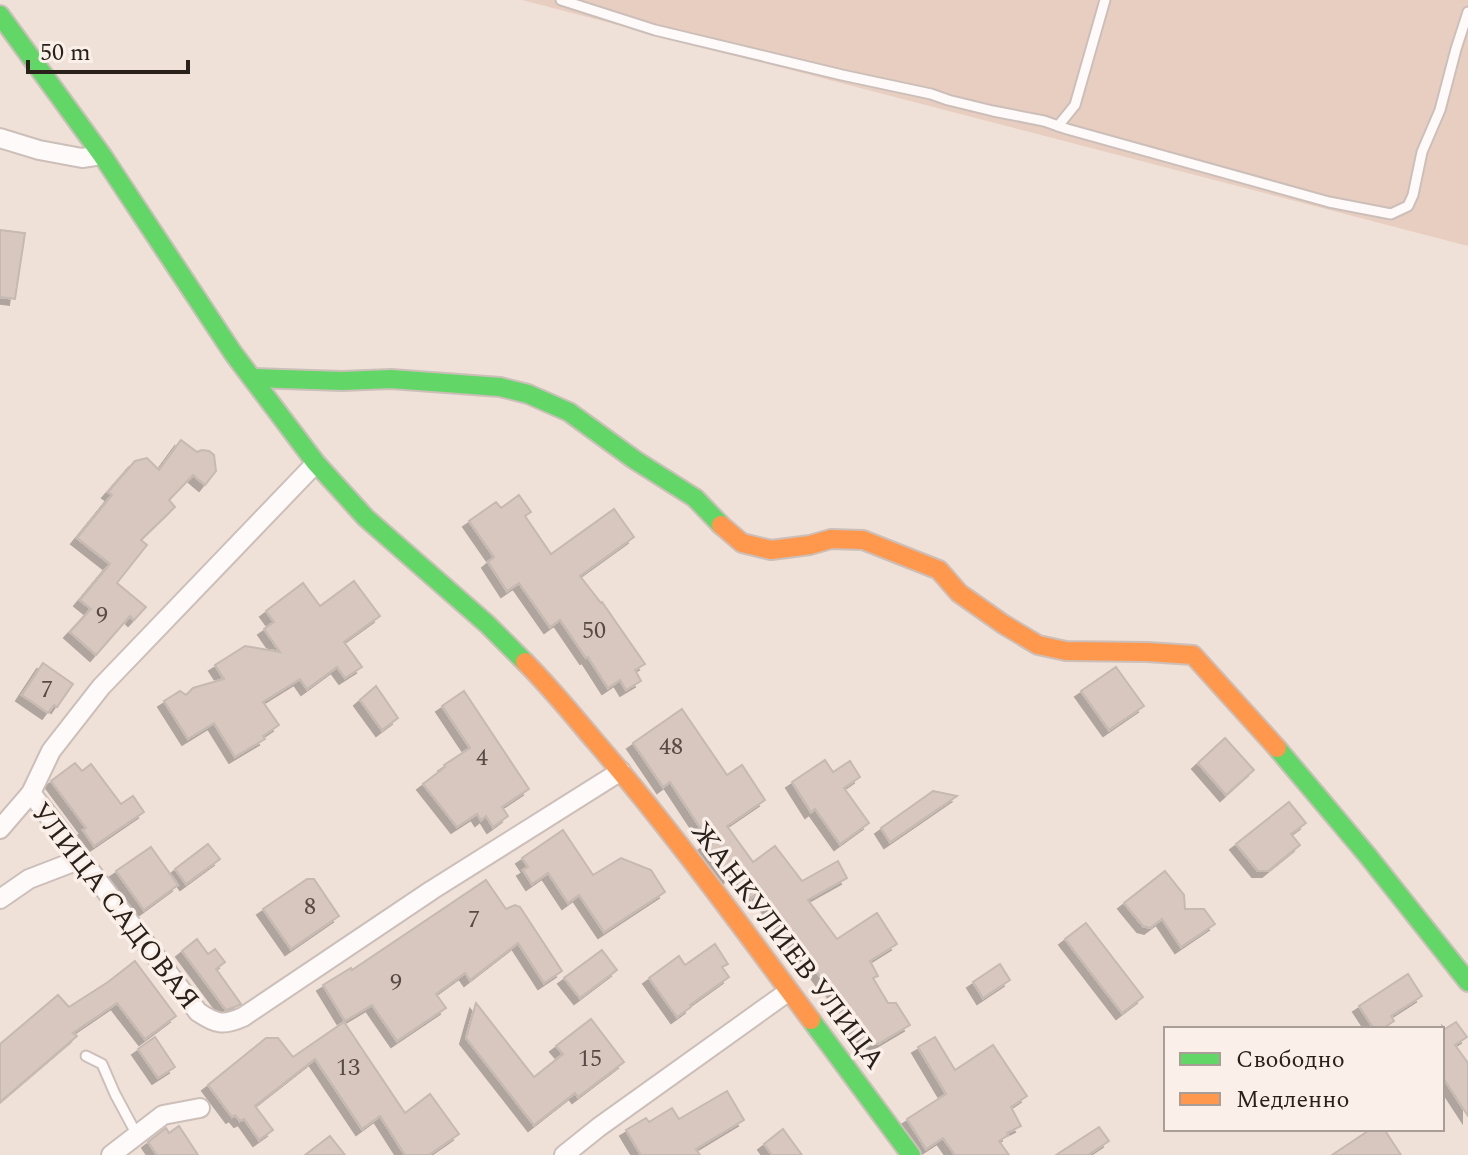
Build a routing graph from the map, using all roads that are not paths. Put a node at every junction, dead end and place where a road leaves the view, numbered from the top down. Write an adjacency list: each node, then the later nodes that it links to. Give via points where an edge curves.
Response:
1 (561, 0): 5 (lane, via 655,30)
2 (1105, 0): 5 (lane, via 1075,105)
3 (1468, 12): 5 (lane, via 1413,195 1408,206 1391,214 1329,202)
4 (0, 15): 7 (street, ЖАНКУЛИЕВ УЛИЦА)
5 (1058, 126)
6 (0, 138): 7 (street, via 82,158)
7 (102, 155): 8 (street, ЖАНКУЛИЕВ УЛИЦА)
8 (252, 378): 9 (street, ЖАНКУЛИЕВ УЛИЦА); 15 (street, via 391,379 528,394 569,412 695,498 742,543 771,550 831,539 863,540 939,570 959,593 1038,645 1066,651 1193,655 1326,804)
9 (316, 463): 10 (street, ЖАНКУЛИЕВ УЛИЦА, via 366,518 542,679); 11 (street, via 101,687 51,751)
10 (621, 771): 13 (street, УЛИЦА САДОВАЯ, via 228,1024 198,1012); 16 (street, ЖАНКУЛИЕВ УЛИЦА)
11 (31, 793): 12 (street, УЛИЦА САДОВАЯ); 13 (street, УЛИЦА САДОВАЯ)
12 (0, 829)
13 (81, 859): 14 (street, via 29,879)
14 (0, 899)
15 (1468, 982)
16 (789, 991): 21 (street); 22 (street, ЖАНКУЛИЕВ УЛИЦА)
17 (86, 1056): 19 (lane, via 102,1064)
18 (200, 1108): 19 (street, via 163,1115)
19 (137, 1135): 20 (street)
20 (111, 1155)
21 (564, 1155)
22 (911, 1155)

